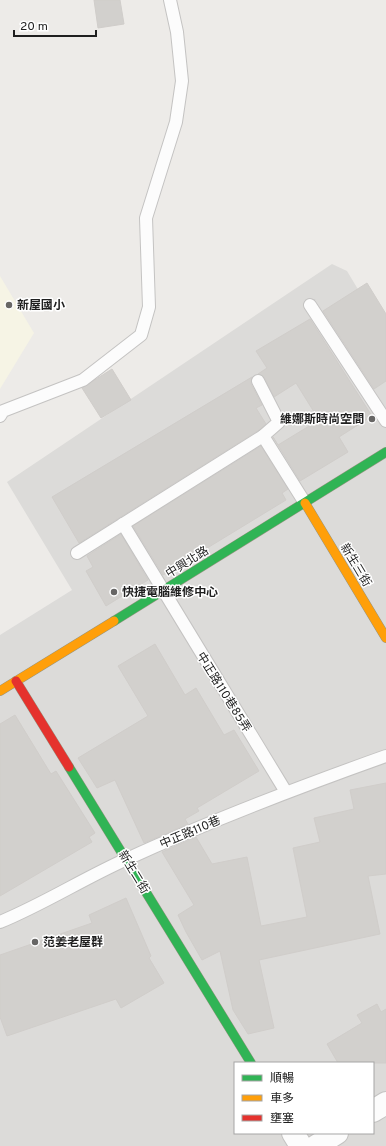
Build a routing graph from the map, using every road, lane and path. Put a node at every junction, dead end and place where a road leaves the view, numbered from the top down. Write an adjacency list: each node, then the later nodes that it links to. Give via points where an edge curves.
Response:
1 (170, 0): 4 (lane, via 177,32 182,81 176,122 146,218 149,307 141,335 83,380 3,410)
2 (310, 305): 5 (lane)
3 (258, 381): 6 (lane, via 279,422)
4 (0, 416)
5 (386, 421)
6 (263, 436): 8 (lane); 9 (lane)
7 (386, 452): 8 (street, 中興北路)
8 (305, 504): 11 (street, 中興北路); 12 (street, 新生三街)
9 (123, 524): 10 (lane); 11 (lane, 中正路110巷85弄)
10 (77, 554)
11 (162, 592): 13 (street, 中興北路); 16 (lane, 中正路110巷85弄)
12 (386, 638)
13 (16, 681): 14 (street, 中興北路); 17 (street, 新生二街)
14 (0, 691)
15 (386, 756): 16 (lane, 中正路110巷)
16 (286, 792): 17 (lane, 中正路110巷)
17 (126, 859): 18 (lane, 中正路110巷, via 31,909); 19 (street, 新生二街)
18 (0, 922)
19 (250, 1062)
20 (386, 1103): 21 (street)
21 (374, 1110)
22 (294, 1134): 24 (street)
23 (335, 1134): 25 (street)
24 (301, 1146)
25 (316, 1146)

